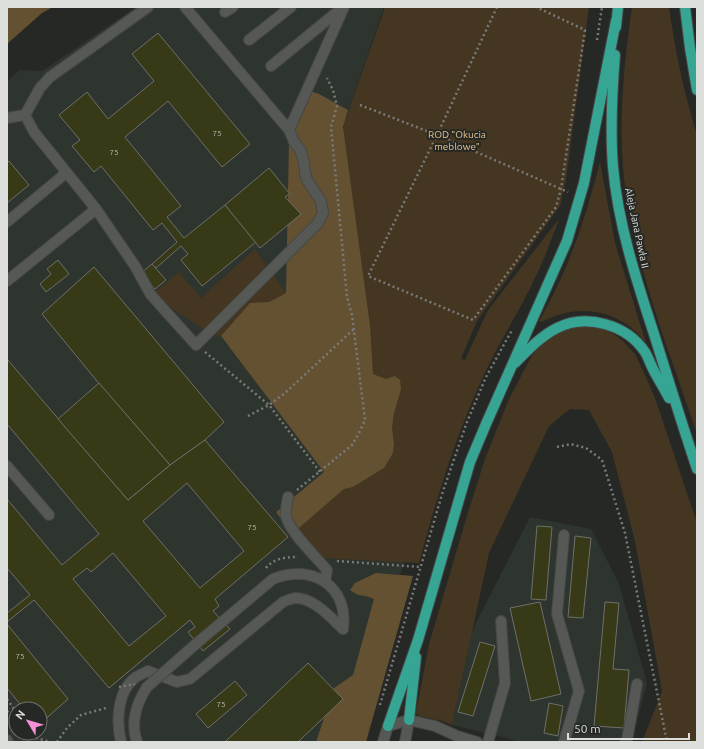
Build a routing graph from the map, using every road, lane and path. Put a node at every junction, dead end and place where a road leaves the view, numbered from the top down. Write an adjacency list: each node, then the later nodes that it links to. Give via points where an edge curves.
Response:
1 (148, 7): 17 (street, via 50,77 40,88)
2 (186, 7): 19 (street)
3 (292, 7): 10 (street)
4 (344, 7): 12 (street); 13 (street)
5 (497, 7): 20 (path)
6 (536, 7): 22 (path, via 585,30)
7 (618, 7): 9 (main road, Aleja Jana Pawła II)
8 (685, 7): 11 (main road)
9 (616, 21): 29 (main road, via 580,198 562,253); 32 (main road, Aleja Jana Pawła II, via 612,134 613,167 621,219 627,249)
10 (249, 40)
11 (690, 48): 14 (main road); 15 (main road)
12 (319, 62): 19 (street); 27 (path, via 333,90 337,106 331,127 347,297)
13 (271, 66)
14 (697, 66)
15 (697, 90)
16 (360, 105): 20 (path)
17 (26, 116): 18 (street); 21 (street, via 34,132)
18 (7, 118)
19 (289, 130): 28 (street, via 300,149 307,180 321,201 323,213 318,223)
20 (436, 135): 22 (path); 22 (path, via 368,276 473,320 556,207)
21 (66, 173): 24 (street); 25 (street)
22 (561, 190): 23 (path)
23 (570, 193)
24 (96, 209): 26 (street); 28 (street, via 135,266 150,295)
25 (7, 222)
26 (7, 281)
27 (354, 329): 30 (path); 36 (path, via 365,420 352,445)
28 (196, 344): 30 (path)
29 (511, 367): 32 (main road, via 536,342 558,327 583,322 604,324 621,330 645,352); 44 (main road, via 470,462)
30 (269, 405): 31 (path); 36 (path)
31 (248, 416)
32 (680, 419): 35 (main road, Aleja Jana Pawła II)
33 (557, 448): 59 (path, via 571,444 586,448 602,460 625,533)
34 (7, 466): 38 (street)
35 (697, 469)
36 (320, 472): 37 (path)
37 (288, 497): 42 (street, via 286,516 289,524 326,570)
38 (49, 516)
39 (564, 535): 57 (street, via 557,614 579,691)
40 (362, 563): 41 (path)
41 (421, 567)
42 (325, 582): 51 (street, via 341,603 343,629 310,602 294,598 283,602 190,679 177,682 148,671 136,678 126,689 119,709); 52 (street, bridge, via 309,574 295,573 273,579 262,587 147,687 139,700 135,714)
43 (501, 621): 56 (street, via 506,683)
44 (418, 640): 47 (main road); 48 (main road)
45 (637, 684): 58 (street)
46 (108, 702): 50 (path, via 106,708 81,715)
47 (409, 720): 48 (street); 49 (street, via 435,726); 54 (street)
48 (388, 726): 53 (street)
49 (458, 740): 55 (street)
50 (57, 742)
51 (120, 742)
52 (137, 742)
53 (383, 742)
54 (405, 742)
55 (477, 742)
56 (488, 742)
57 (564, 742)
58 (625, 742)
59 (666, 742)

